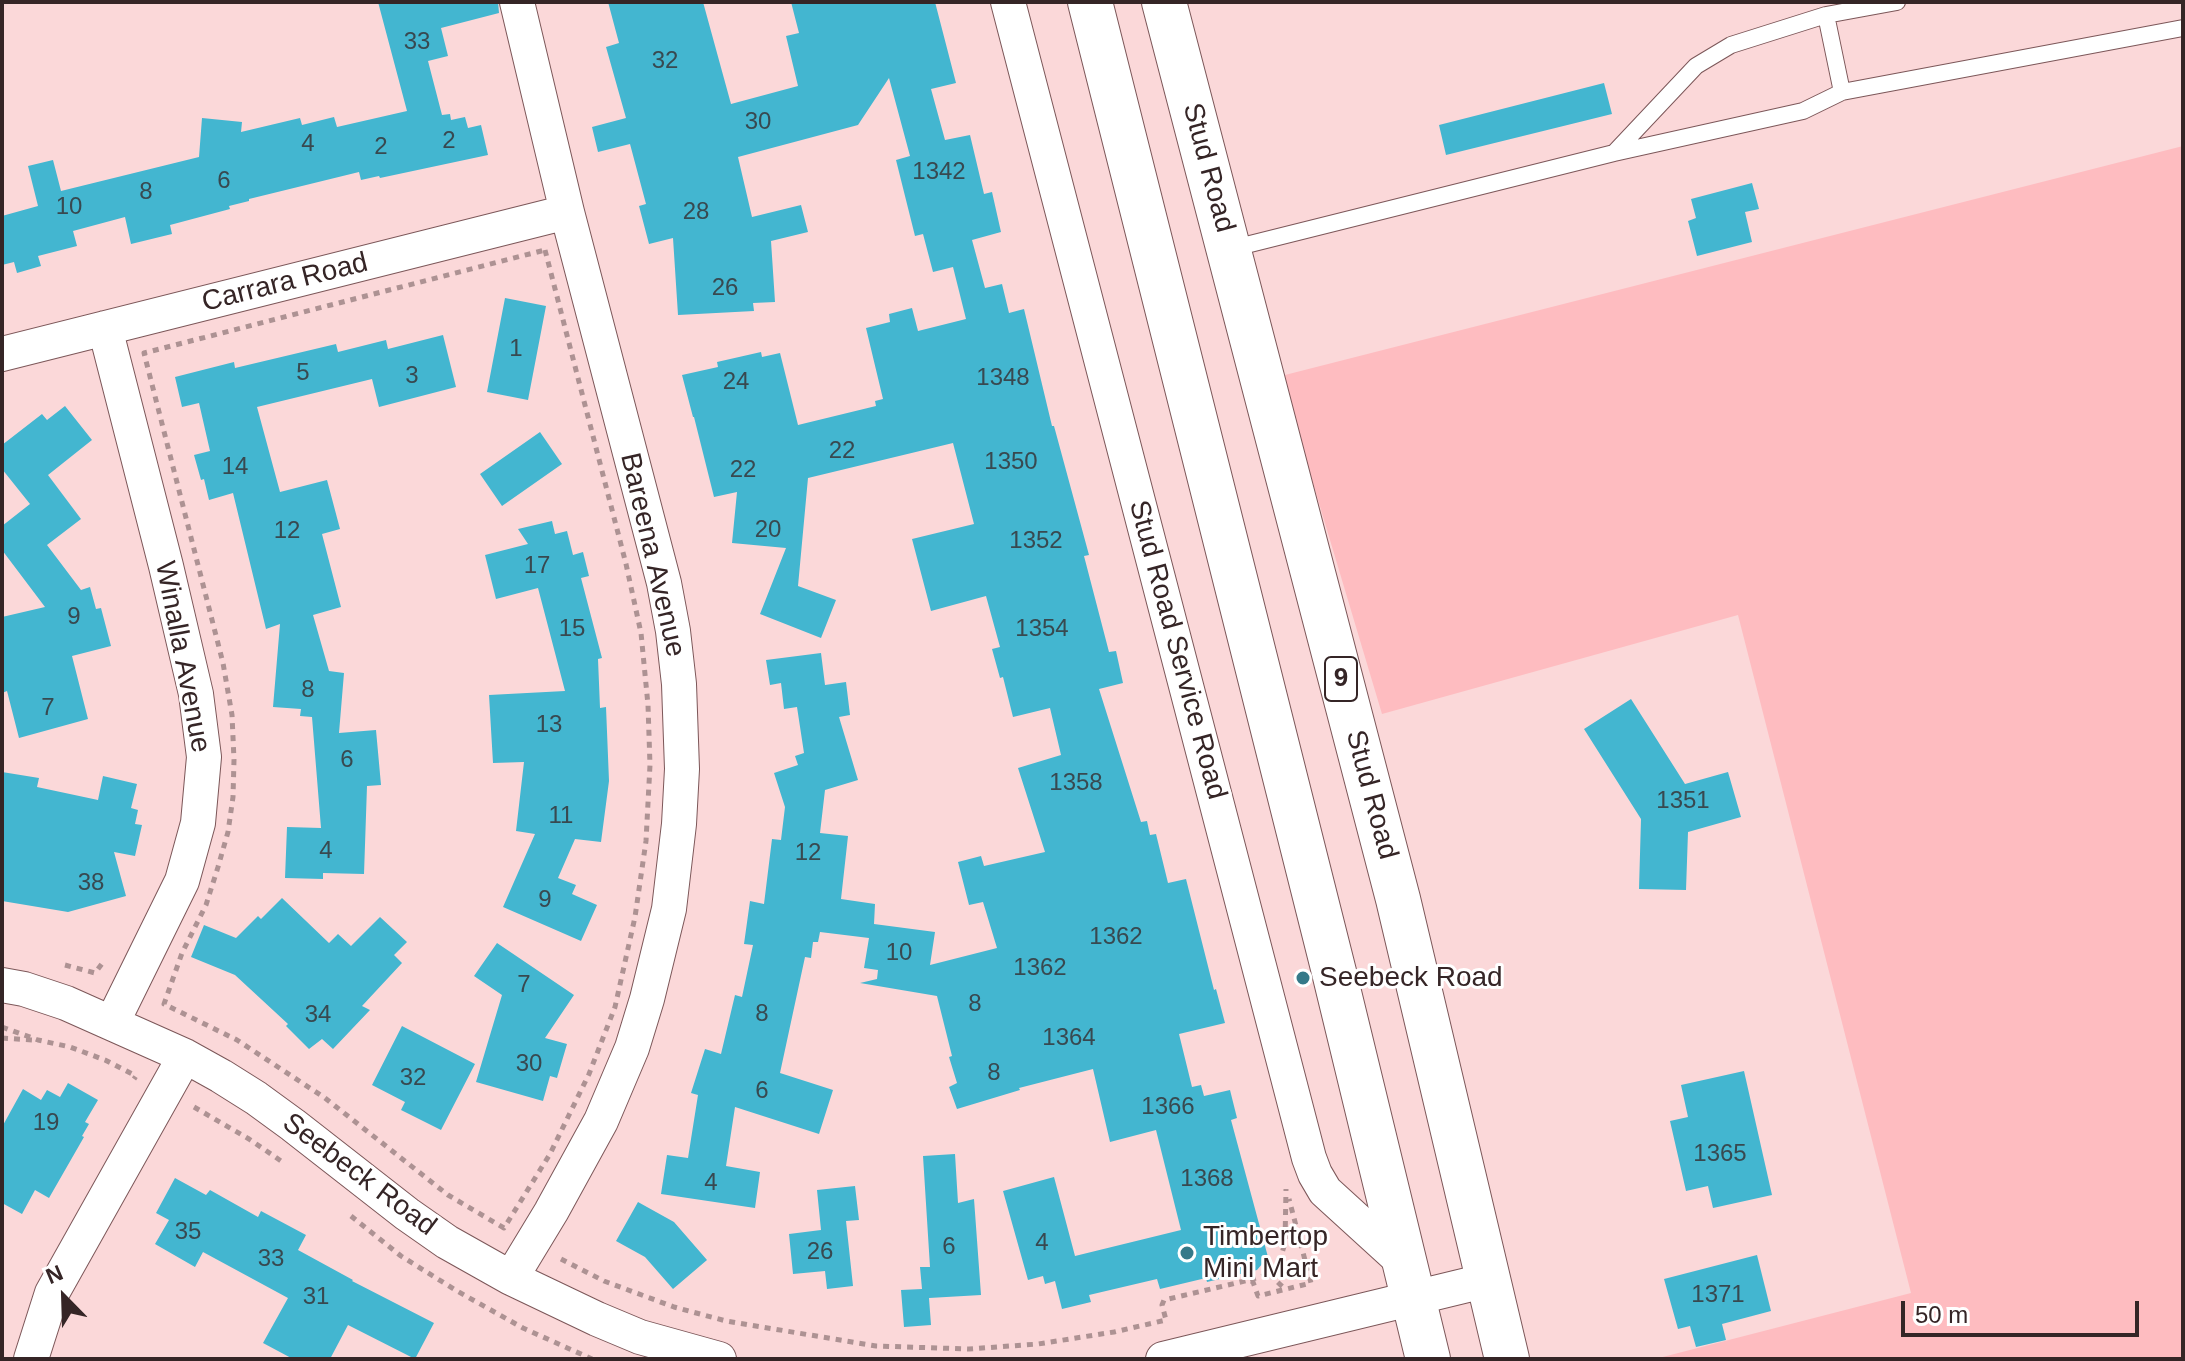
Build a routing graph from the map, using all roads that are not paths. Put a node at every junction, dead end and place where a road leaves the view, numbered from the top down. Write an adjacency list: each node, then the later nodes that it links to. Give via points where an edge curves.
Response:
1 (517, 2): 10 (street, Bareena Avenue)
2 (1008, 2): 19 (street, Stud Road Service Road, via 1309,1158 1325,1191)
3 (1090, 2): 19 (highway, via 1330,956)
4 (1164, 2): 11 (highway, Stud Road / 9)
5 (1897, 2): 6 (lane)
6 (1826, 15): 8 (lane); 9 (lane, via 1731,45 1696,66)
7 (2183, 28): 8 (lane)
8 (1842, 92): 9 (lane, via 1803,111)
9 (1614, 153): 11 (lane)
10 (567, 212): 12 (street, Carrara Road); 17 (street, Bareena Avenue, via 664,583 679,684 682,769 669,909 632,1048 601,1121)
11 (1229, 250): 18 (highway, Stud Road / 9, via 1398,899)
12 (105, 328): 13 (street, Carrara Road); 15 (street, Winalla Avenue, via 173,594 204,757 198,823 182,881)
13 (2, 354)
14 (2, 985): 15 (street, Seebeck Road)
15 (112, 1023): 16 (street, Seebeck Road)
16 (185, 1056): 17 (street, Seebeck Road, via 269,1107 447,1242); 21 (street, via 52,1293)
17 (511, 1278): 20 (street, Seebeck Road, via 597,1319)
18 (1488, 1280): 19 (street); 24 (highway, Stud Road / 9)
19 (1416, 1323): 23 (street)
20 (636, 1348): 22 (street, Seebeck Road)
21 (31, 1359)
22 (719, 1359)
23 (1163, 1359)
24 (1507, 1359)

